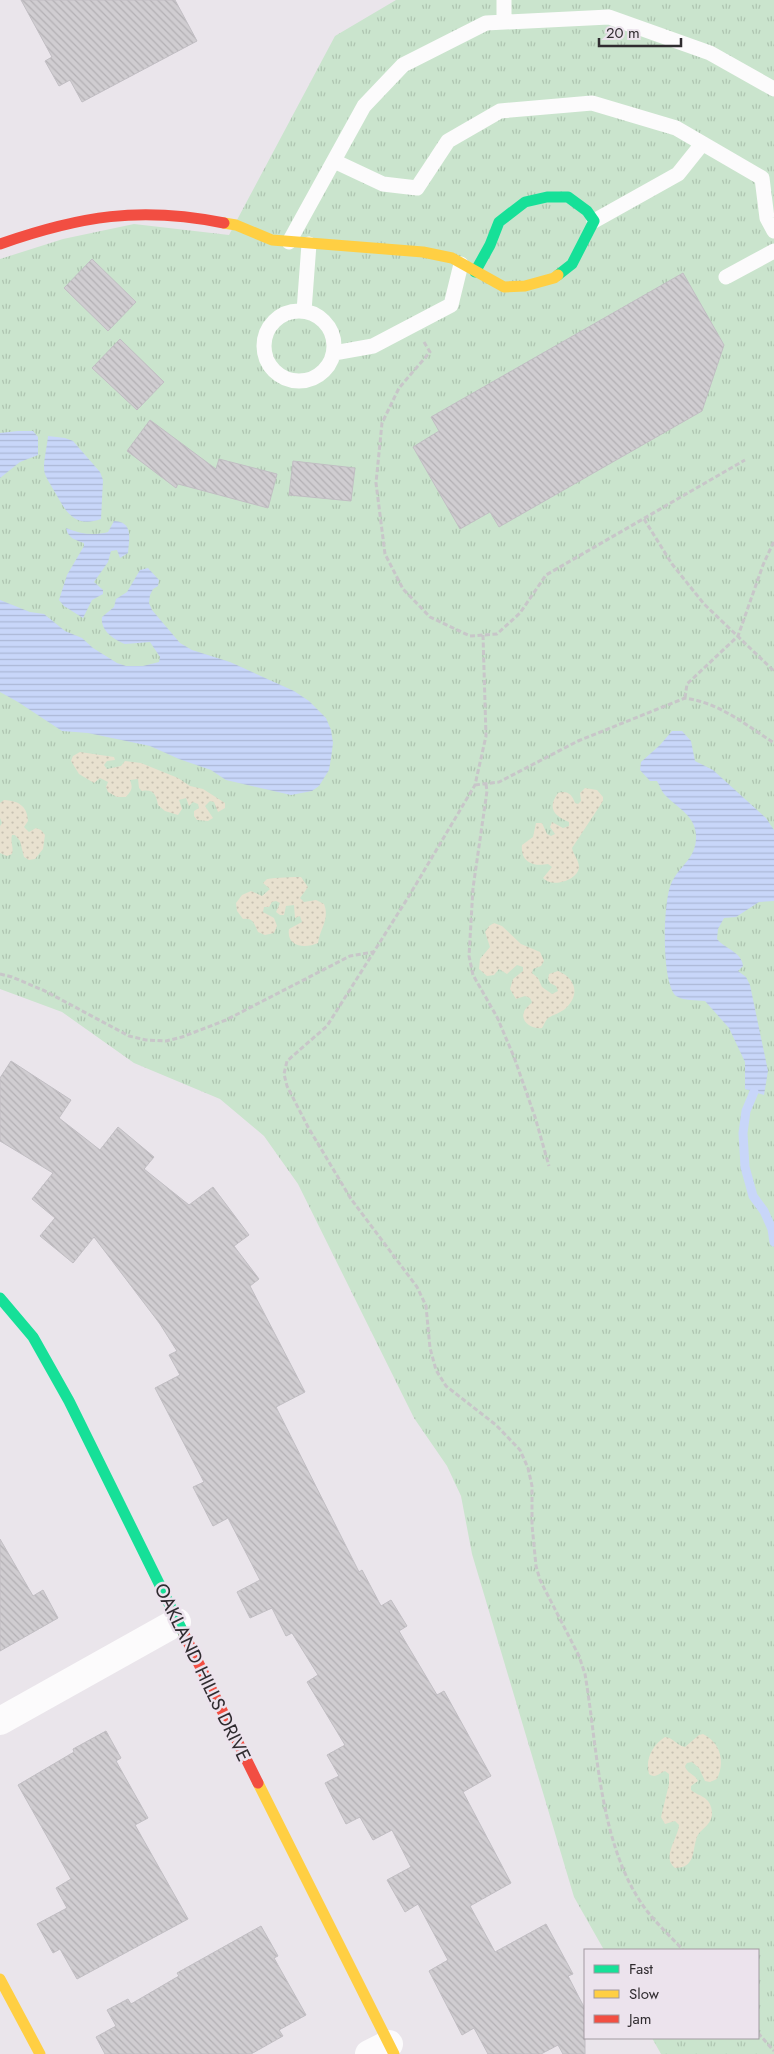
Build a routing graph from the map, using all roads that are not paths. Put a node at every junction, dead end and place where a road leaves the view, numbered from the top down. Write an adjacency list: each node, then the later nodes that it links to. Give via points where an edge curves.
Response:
1 (504, 0): 2 (lane)
2 (504, 22): 3 (lane, via 609,17 710,53); 5 (lane, via 486,23 403,65 364,106)
3 (774, 89)
4 (702, 144): 5 (lane, via 676,128 592,103 500,111 448,141 417,188 383,184); 6 (lane); 7 (lane, via 678,174)
5 (334, 161): 9 (lane)
6 (768, 177): 8 (lane, via 767,218)
7 (594, 221): 14 (street, via 572,264 554,278 525,286 504,287); 14 (street, via 587,210 568,198 547,197 525,202 499,222)
8 (774, 231)
9 (289, 242): 10 (street, via 272,240 236,225 206,219 122,214 42,229); 11 (street)
10 (0, 244)
11 (309, 244): 13 (street, via 423,252 452,258); 16 (lane)
12 (774, 251): 15 (lane)
13 (460, 264): 14 (street); 17 (lane, via 451,305 374,346)
14 (475, 272)
15 (726, 277)
16 (304, 311): 17 (lane, via 316,315 328,326 335,342); 17 (lane, via 292,312 272,323 263,345 270,367 284,378 300,382 312,380 322,374)
17 (334, 353)
18 (0, 1298): 19 (street, OAKLAND HILLS DRIVE, via 33,1337 69,1401)
19 (177, 1622): 20 (street); 22 (street, OAKLAND HILLS DRIVE)
20 (0, 1721)
21 (0, 1979): 23 (street)
22 (384, 2050)
23 (40, 2054)

